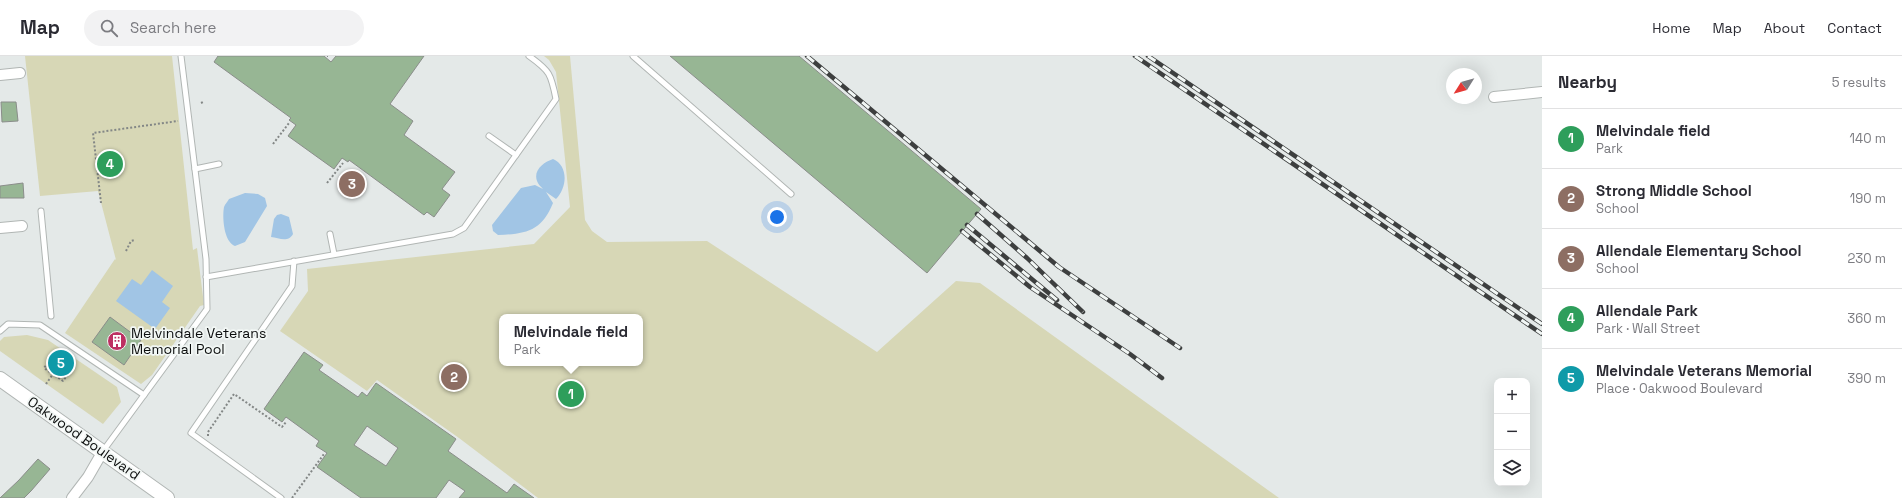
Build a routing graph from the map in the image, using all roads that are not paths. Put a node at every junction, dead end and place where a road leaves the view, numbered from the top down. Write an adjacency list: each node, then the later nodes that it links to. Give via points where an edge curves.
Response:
1 (181, 56): 11 (lane)
2 (529, 56): 9 (lane, via 544,67 551,78 556,99)
3 (633, 56): 12 (lane)
4 (20, 73): 5 (street)
5 (0, 75)
6 (1542, 92): 7 (street)
7 (1494, 97)
8 (489, 136): 9 (lane)
9 (516, 155): 17 (lane, via 464,228 453,234)
10 (219, 164): 11 (lane)
11 (195, 170): 19 (lane)
12 (790, 194)
13 (41, 211): 20 (lane)
14 (22, 226): 15 (street)
15 (0, 228)
16 (330, 234): 17 (lane)
17 (334, 254): 18 (lane)
18 (294, 261): 19 (lane); 27 (lane, via 292,286 191,433)
19 (206, 277): 23 (lane, via 206,309)
20 (51, 316)
21 (0, 331): 23 (lane, via 8,324 40,325)
22 (0, 379): 24 (main road, Oakwood Boulevard)
23 (144, 395): 24 (lane)
24 (103, 451): 25 (street); 26 (main road, Oakwood Boulevard)
25 (72, 498)
26 (167, 498)
27 (281, 498)

